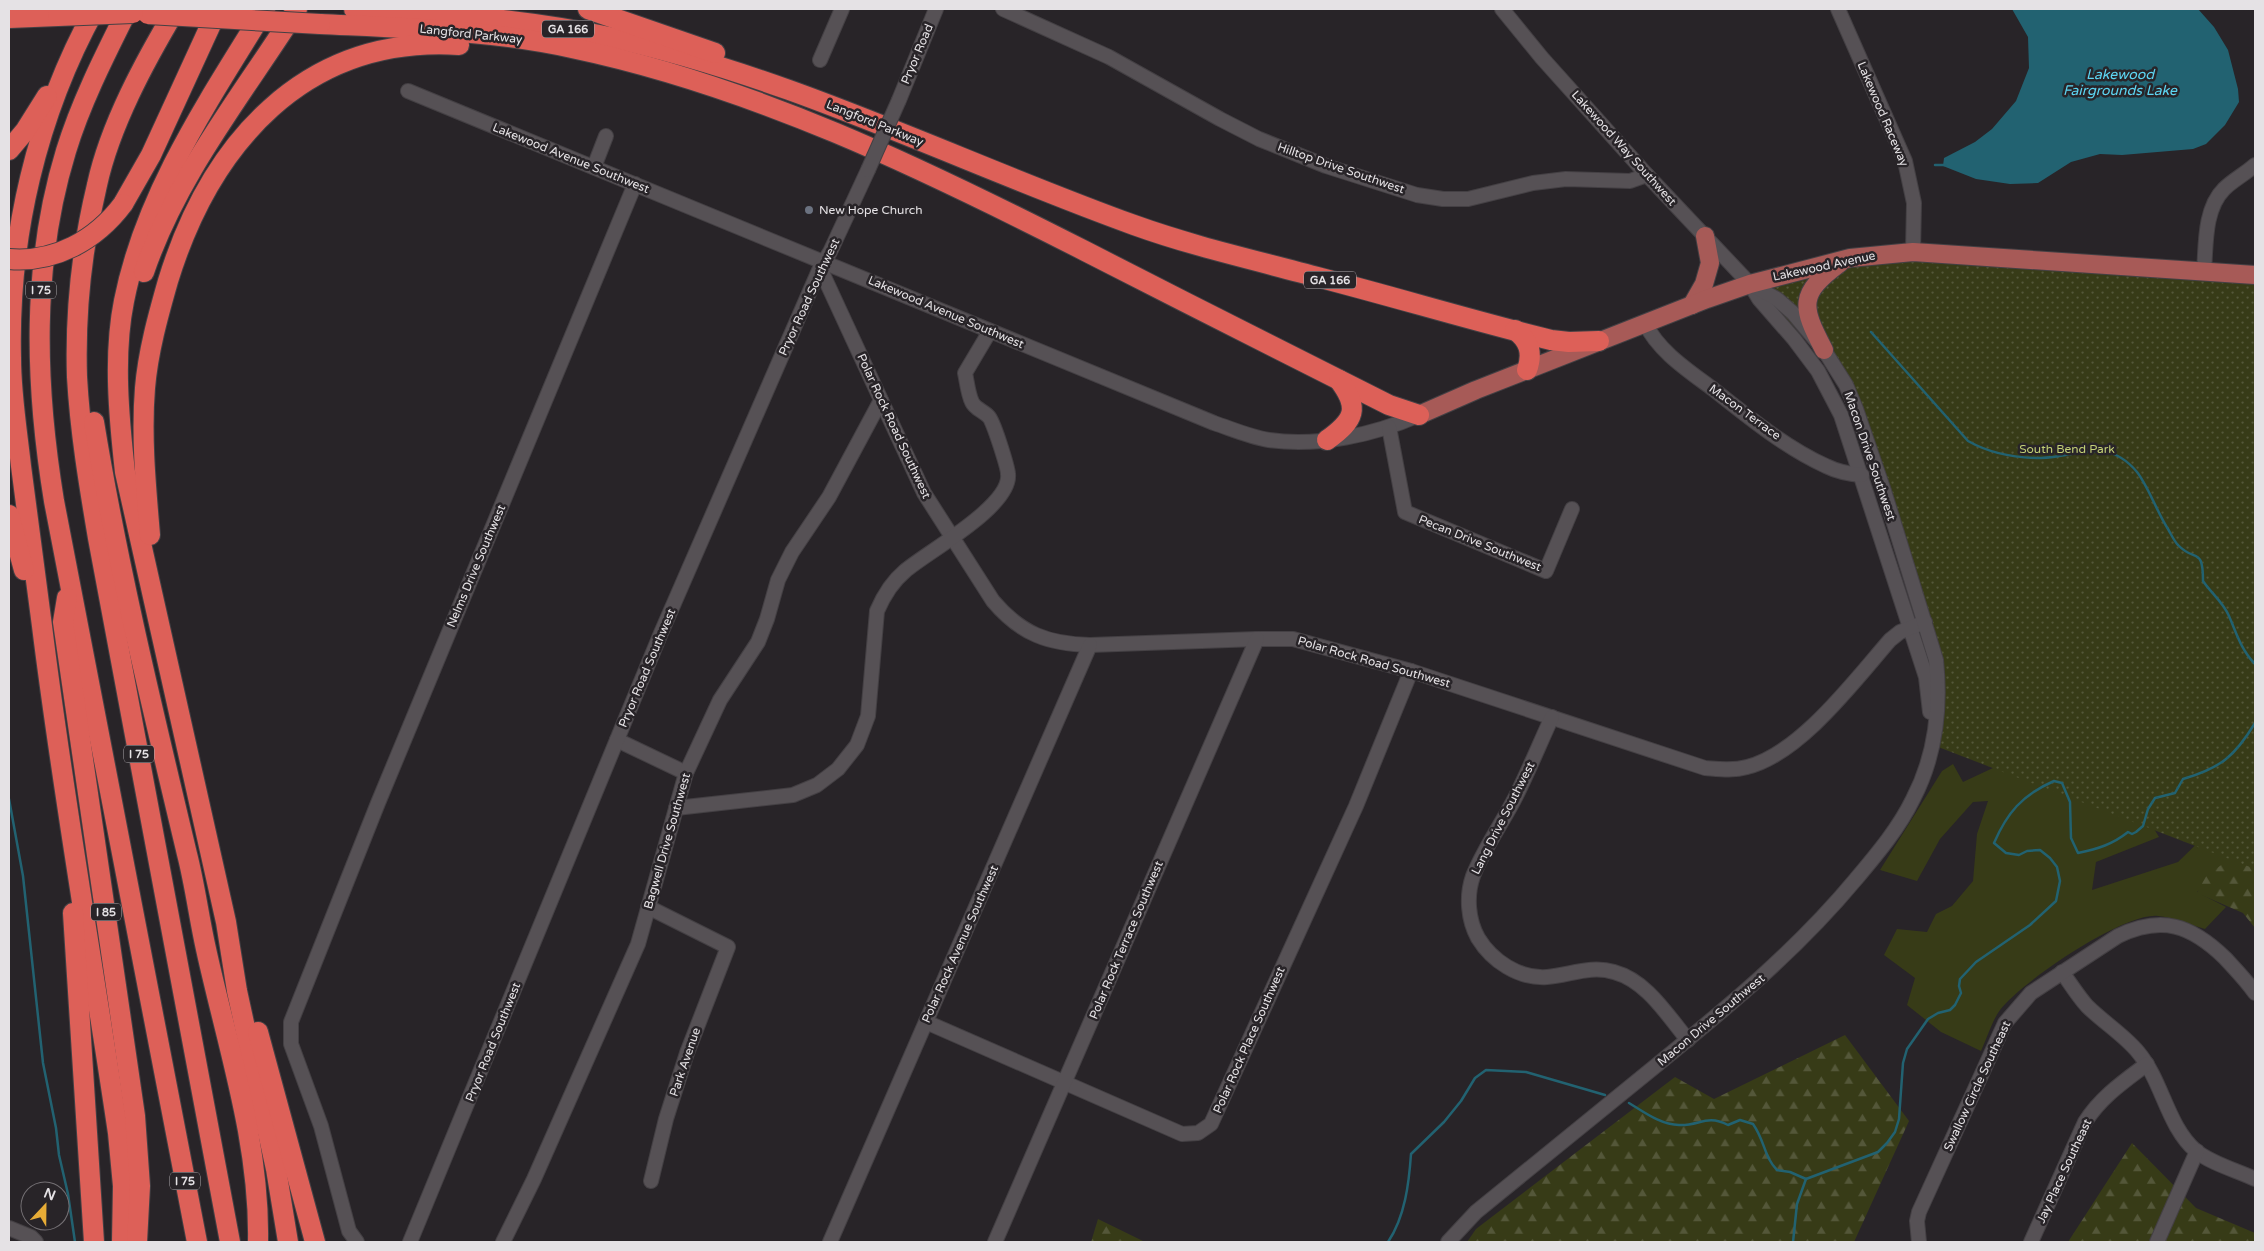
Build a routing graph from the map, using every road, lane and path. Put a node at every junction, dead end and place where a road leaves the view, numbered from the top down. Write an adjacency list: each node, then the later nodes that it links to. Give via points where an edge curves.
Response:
1 (86, 9): 14 (highway, Langford Parkway / GA 166, bridge)
2 (95, 9): 16 (highway)
3 (176, 9): 32 (highway, I 75, via 139,77 108,151 97,184)
4 (218, 9): 30 (highway, bridge, via 151,155 123,204 105,225 79,244 42,257)
5 (265, 9): 45 (highway, via 186,143 142,234 124,302)
6 (297, 9): 45 (highway, via 208,143 160,231 128,327)
7 (354, 9): 21 (highway, Langford Parkway / GA 166, via 524,22 605,36 707,64)
8 (588, 9): 21 (highway, via 711,52)
9 (842, 9): 17 (street)
10 (936, 9): 20 (street, Pryor Road)
11 (1003, 9): 26 (street, Hilltop Drive Southwest, via 1109,57 1259,139 1326,166 1417,194 1468,199 1533,183 1566,179 1630,181)
12 (1502, 9): 26 (street, Lakewood Way Southwest)
13 (1838, 9): 29 (street, Lakewood Raceway, via 1905,161 1914,203)
14 (131, 11): 15 (highway, bridge); 18 (highway, Langford Parkway / GA 166, bridge, via 416,28 533,41 631,62); 54 (highway, I 75, via 90,86 72,132 54,195 45,244 40,303 41,408 52,493)
15 (9, 18)
16 (72, 54): 23 (highway, via 25,131); 60 (highway, via 30,176 12,293 14,413)
17 (820, 60)
18 (710, 86): 44 (highway, Langford Parkway / GA 166, via 897,159 997,206); 57 (highway, via 530,52 414,44 342,63 314,76 264,113 220,165 199,203 174,263 153,340 145,387 144,456)
19 (408, 90): 25 (street, Lakewood Avenue Southwest)
20 (898, 100): 33 (street, Pryor Road Southwest, bridge)
21 (824, 103): 39 (highway, Langford Parkway / GA 166, via 1066,200 1161,234)
22 (606, 136): 25 (street)
23 (9, 150)
24 (2255, 165): 34 (street, via 2222,191 2212,207)
25 (594, 167): 27 (street, Lakewood Avenue Southwest)
26 (1647, 175): 28 (street, Lakewood Way Southwest)
27 (635, 184): 33 (street, Lakewood Avenue Southwest); 91 (street, Nelms Drive Southwest, via 378,803 291,1022 291,1044 321,1126 349,1231)
28 (1705, 236): 36 (street, Lakewood Way Southwest); 37 (main road, via 1710,263 1704,284)
29 (1913, 252): 31 (main road, Lakewood Avenue); 34 (main road, Lakewood Avenue)
30 (9, 259)
31 (1844, 260): 36 (main road, Lakewood Avenue); 42 (main road, via 1817,282 1807,299 1809,320)
32 (83, 263): 81 (highway, via 86,354 106,493 206,949 234,1057 254,1175); 88 (highway, I 75, via 77,376 86,467)
33 (822, 265): 40 (street, Lakewood Avenue Southwest); 46 (street, Polar Rock Road Southwest); 63 (street, Pryor Road Southwest)
34 (2204, 272): 35 (main road, Lakewood Avenue)
35 (2255, 275)
36 (1750, 284): 37 (main road, Lakewood Avenue); 42 (street, Macon Drive Southwest, via 1777,299); 50 (street, Macon Drive Southwest, via 1818,371 1841,415)
37 (1692, 305): 38 (main road, Lakewood Avenue)
38 (1644, 323): 41 (main road, Lakewood Avenue); 50 (street, Macon Terrace, via 1675,359 1764,429 1825,466 1846,474)
39 (1515, 330): 41 (highway, GA 166, via 1557,340); 43 (highway, via 1529,349)
40 (990, 331): 49 (street, Lakewood Avenue Southwest, via 1245,434 1282,441); 53 (street, via 964,373 972,404 990,418 1009,476 1004,492)
41 (1599, 341): 43 (main road, Lakewood Avenue)
42 (1824, 350): 55 (street, Macon Drive Southwest, via 1837,369 1856,410)
43 (1527, 370): 47 (main road, Lakewood Avenue)
44 (1339, 380): 47 (highway, Langford Parkway); 49 (highway, via 1349,394 1353,410 1346,424)
45 (119, 383): 57 (highway, via 125,472)
46 (881, 400): 53 (street, Polar Rock Road Southwest, via 924,493); 65 (street, Bagwell Drive Southwest, via 829,497 792,552 778,580 758,642 720,700)
47 (1419, 415): 48 (street, Lakewood Avenue Southwest)
48 (1389, 427): 49 (street, Lakewood Avenue Southwest); 51 (street, Pecan Drive Southwest, via 1405,512 1546,571)
49 (1327, 440)
50 (1862, 475): 56 (street, Macon Drive Southwest)
51 (1572, 509)
52 (9, 515): 60 (highway)
53 (953, 538): 59 (street, Polar Rock Road Southwest, via 993,601 1014,623 1050,641); 67 (street, via 905,571 880,604 868,716 857,745 838,769 793,795)
54 (70, 584): 76 (highway, I 75); 85 (highway, I 85, via 63,622 135,1116 140,1186)
55 (1925, 622): 56 (street, Polar Rock Road Southwest); 64 (street, Macon Drive Southwest, via 1936,660 1939,686 1937,723)
56 (1910, 628): 62 (street, Polar Rock Road Southwest, via 1890,640 1803,735 1772,756 1746,768 1705,768); 64 (street, Macon Drive Southwest, via 1926,677 1930,706)
57 (162, 637): 69 (highway)
58 (1257, 639): 59 (street, Polar Rock Road Southwest); 61 (street, Polar Rock Road Southwest, via 1293,640); 75 (street, Polar Rock Terrace Southwest)
59 (1090, 645): 72 (street, Polar Rock Avenue Southwest)
60 (44, 647): 66 (highway)
61 (1411, 671): 62 (street, Polar Rock Road Southwest); 75 (street, Polar Rock Place Southwest, via 1356,806 1211,1124 1198,1133 1182,1134)
62 (1552, 716): 73 (street, Lang Drive Southwest, via 1517,795 1474,875 1469,904 1474,931 1494,958 1521,973 1547,977 1596,969 1629,978 1640,984)
63 (617, 740): 65 (street); 92 (street, Pryor Road Southwest)
64 (1928, 759): 73 (street, Macon Drive Southwest, via 1913,799 1899,824 1833,907 1772,969)
65 (686, 773): 67 (street, Bagwell Drive Southwest)
66 (65, 793): 83 (highway); 84 (highway, via 118,1134 123,1186)
67 (676, 808): 68 (street, Bagwell Drive Southwest)
68 (648, 907): 79 (street, Park Avenue, via 728,947 687,1053 666,1118); 93 (street, Bagwell Drive Southwest, via 638,944)
69 (226, 922): 89 (highway, via 237,992 276,1169); 90 (highway)
70 (2062, 972): 71 (street, Swallow Circle Southeast, via 2131,930 2157,924 2170,925 2207,941 2247,980); 74 (street, via 2086,1004 2137,1050); 97 (street, Swallow Circle Southeast, via 2031,993 2005,1023 1919,1212)
71 (2255, 993)
72 (926, 1022): 75 (street, Polar Rock Place Southwest); 94 (street, Polar Rock Avenue Southwest)
73 (1688, 1040): 96 (street, Macon Drive Southwest, via 1476,1212)
74 (2147, 1064): 77 (street, via 2177,1128); 98 (street, Jay Place Southeast, via 2108,1092 2094,1107)
75 (1064, 1083): 95 (street, Polar Rock Terrace Southwest)
76 (172, 1119): 86 (highway); 87 (highway, I 75)
77 (2197, 1151): 78 (street); 99 (street)
78 (2255, 1178)
79 (651, 1181)
80 (9, 1228): 82 (street)
81 (258, 1236)
82 (36, 1242)
83 (94, 1242)
84 (122, 1242)
85 (137, 1242)
86 (184, 1242)
87 (197, 1242)
88 (230, 1242)
89 (288, 1242)
90 (315, 1242)
91 (357, 1242)
92 (410, 1242)
93 (503, 1242)
94 (830, 1242)
95 (995, 1242)
96 (1448, 1242)
97 (1919, 1242)
98 (2031, 1242)
99 (2157, 1242)

